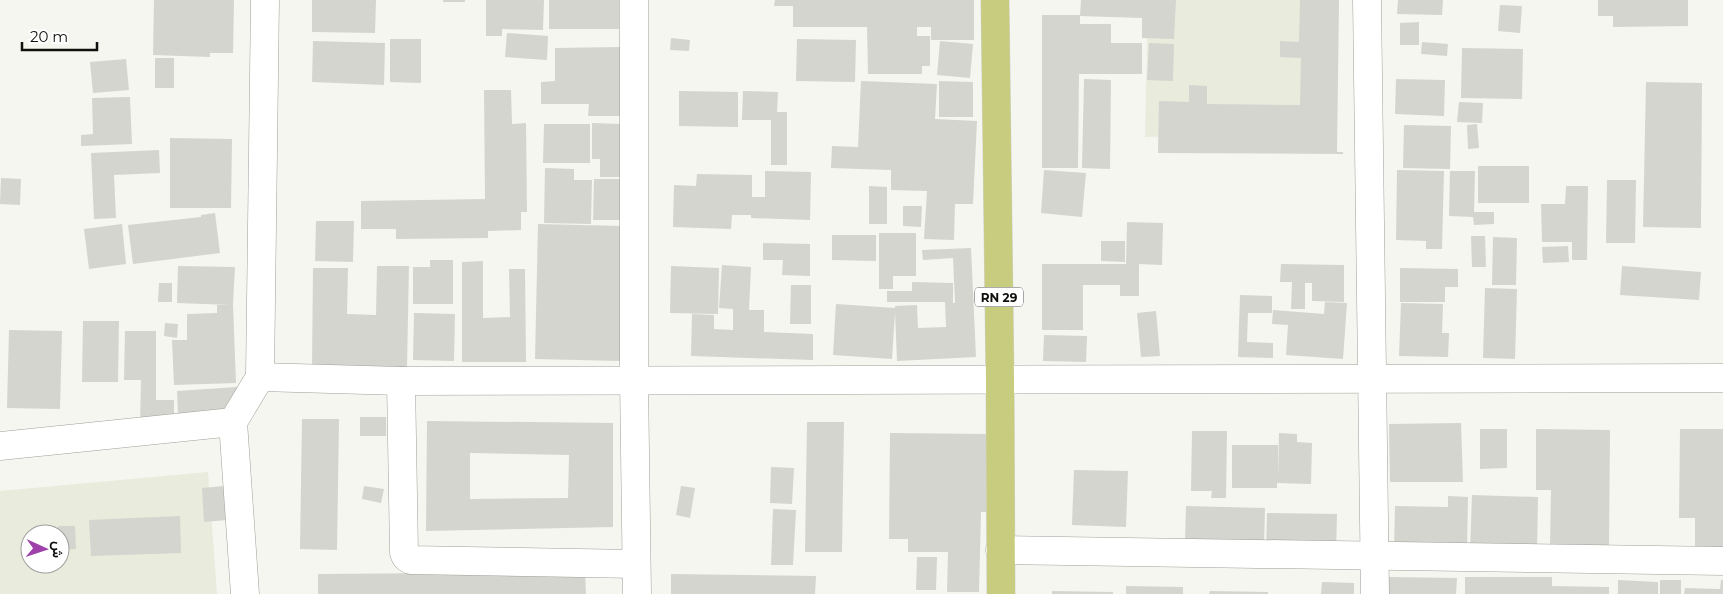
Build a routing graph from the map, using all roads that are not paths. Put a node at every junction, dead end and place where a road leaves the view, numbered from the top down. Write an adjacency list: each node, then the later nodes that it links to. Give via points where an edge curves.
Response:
1 (265, 0): 5 (street)
2 (634, 0): 8 (street)
3 (995, 0): 7 (main road, RN 29)
4 (1367, 0): 9 (street)
5 (260, 377): 10 (street); 11 (street)
6 (1723, 378): 9 (street)
7 (1000, 379): 8 (street); 9 (street); 13 (main road, RN 29)
8 (634, 380): 10 (street); 16 (street)
9 (1373, 380): 14 (street)
10 (401, 381): 16 (street, via 406,557 410,560)
11 (233, 422): 12 (street); 17 (street)
12 (0, 446)
13 (1000, 550): 14 (street); 19 (main road, RN 29)
14 (1375, 556): 15 (street); 20 (street)
15 (1723, 561)
16 (636, 564): 18 (street)
17 (244, 594)
18 (637, 594)
19 (1000, 594)
20 (1375, 594)

